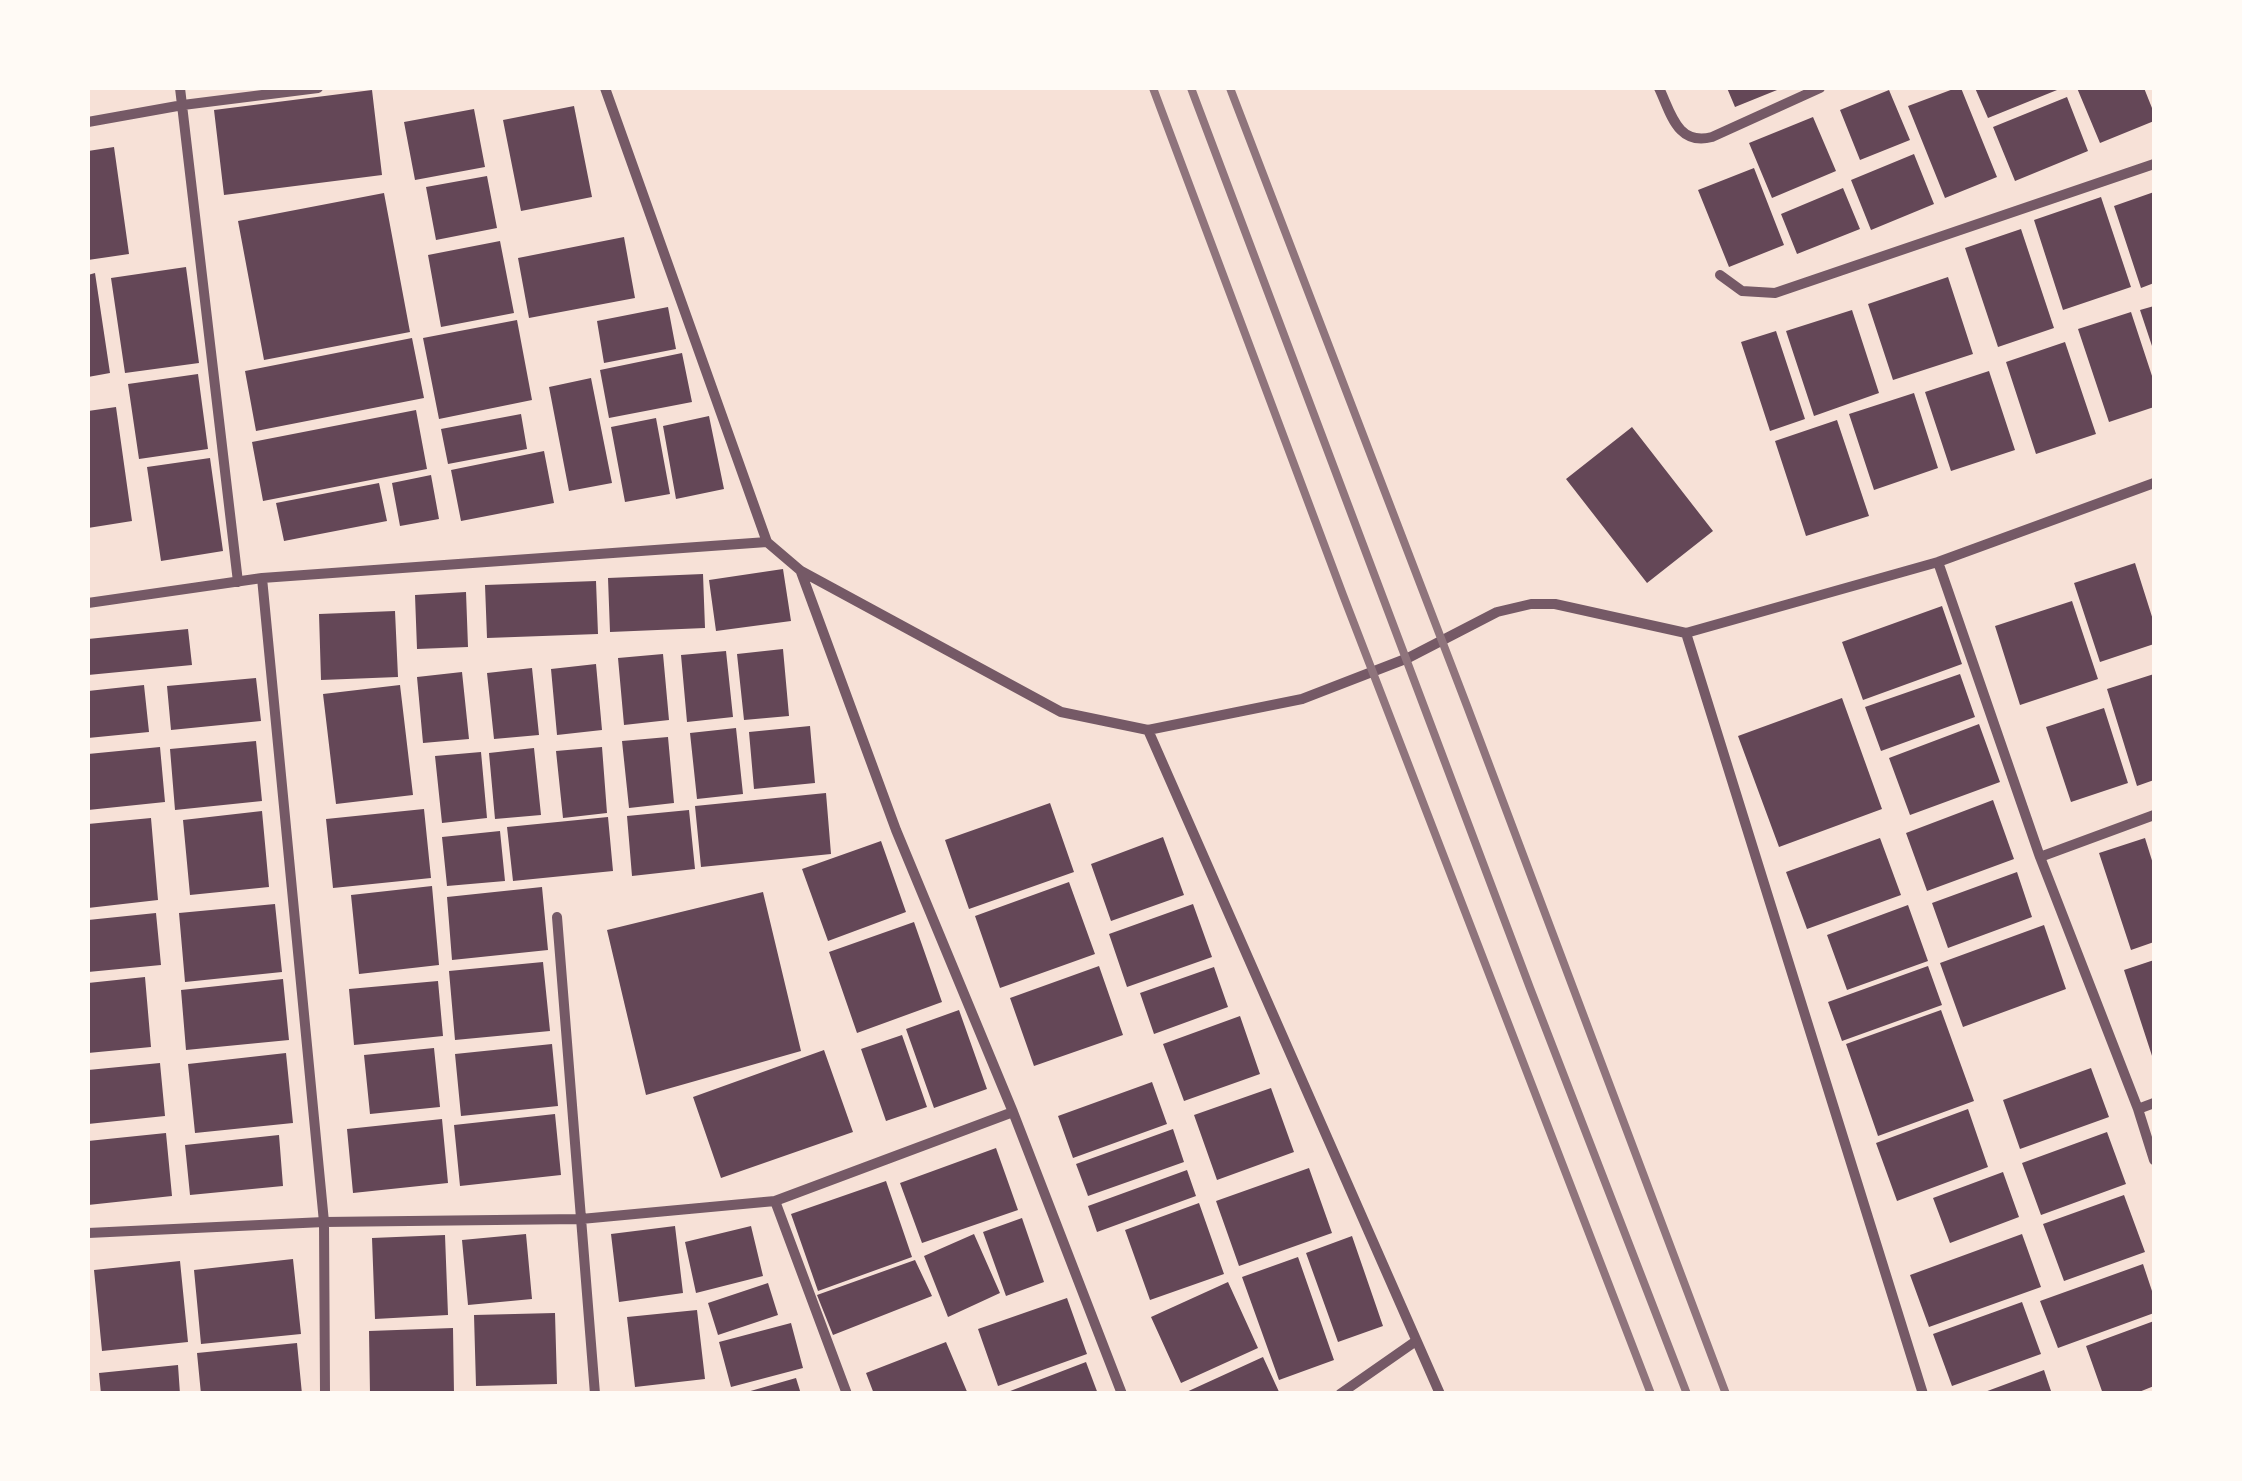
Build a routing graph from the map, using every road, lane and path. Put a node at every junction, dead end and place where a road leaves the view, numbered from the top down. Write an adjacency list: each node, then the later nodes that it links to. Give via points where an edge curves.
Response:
1 (180, 88): 6 (street)
2 (318, 88): 6 (street)
3 (605, 88): 11 (street)
4 (1660, 88): 5 (street, via 1678,128 1701,140)
5 (1820, 88)
6 (182, 105): 7 (street); 15 (street)
7 (88, 122)
8 (2154, 164): 9 (street, via 1774,293 1742,291)
9 (1720, 275)
10 (2154, 483): 12 (street)
11 (768, 542): 13 (street); 14 (street)
12 (1938, 562): 17 (street); 20 (street)
13 (801, 571): 18 (street, via 1062,712); 24 (street, via 896,830)
14 (262, 578): 15 (street); 28 (street)
15 (238, 582): 16 (street)
16 (88, 603)
17 (1686, 634): 18 (street, via 1531,604 1497,612 1408,658 1302,699); 37 (street)
18 (1148, 730): 30 (street)
19 (2154, 815): 20 (street)
20 (2040, 856): 23 (street)
21 (557, 918): 27 (street)
22 (2154, 1103): 23 (street)
23 (2138, 1109): 25 (street)
24 (1013, 1112): 26 (street); 34 (street)
25 (2154, 1160)
26 (775, 1201): 27 (street); 33 (street)
27 (581, 1219): 28 (street); 32 (street)
28 (324, 1222): 29 (street); 31 (street)
29 (88, 1233)
30 (1416, 1341): 35 (street); 36 (street)
31 (325, 1394)
32 (595, 1394)
33 (847, 1394)
34 (1122, 1394)
35 (1340, 1394)
36 (1440, 1394)
37 (1923, 1394)

